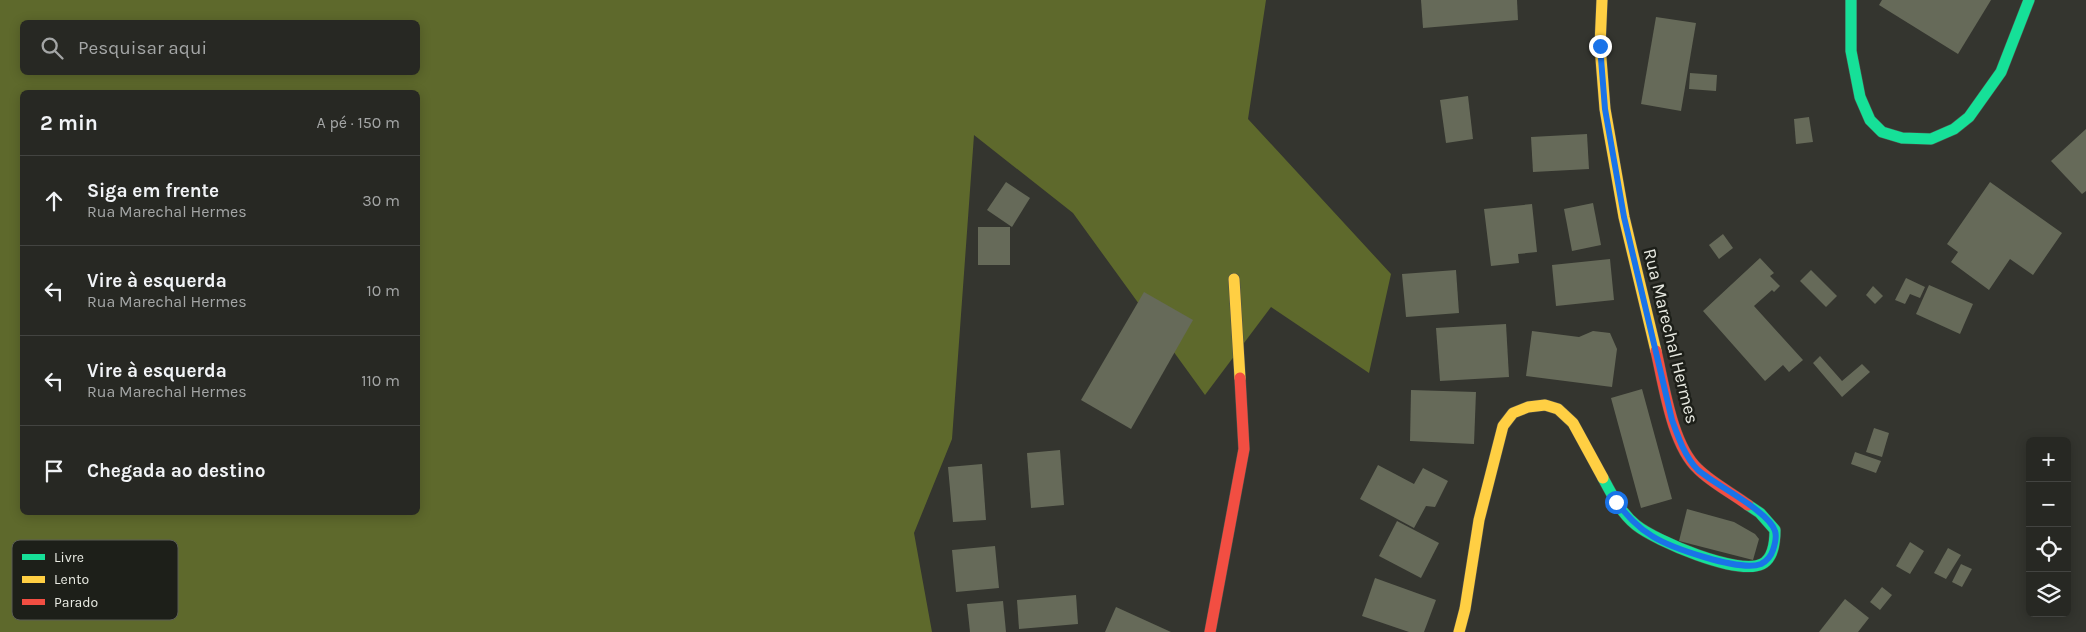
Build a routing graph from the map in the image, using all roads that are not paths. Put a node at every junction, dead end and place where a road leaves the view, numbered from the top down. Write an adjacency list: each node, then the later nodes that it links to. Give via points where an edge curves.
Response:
1 (1602, 0): 6 (street, Rua Marechal Hermes, via 1600,46 1605,109 1624,217 1672,420 1681,444 1697,469 1760,512 1775,530 1775,542 1770,556 1762,564 1750,566 1674,547 1652,536 1635,524 1616,502 1573,424 1558,409 1545,405 1528,408 1513,413 1503,426 1479,520)
2 (1851, 0): 3 (street, via 1851,51 1860,98 1870,120 1882,132 1902,138 1931,139 1954,129 1969,117 2001,72)
3 (2028, 0)
4 (1234, 279): 5 (street, via 1244,449)
5 (1210, 632)
6 (1459, 632)

